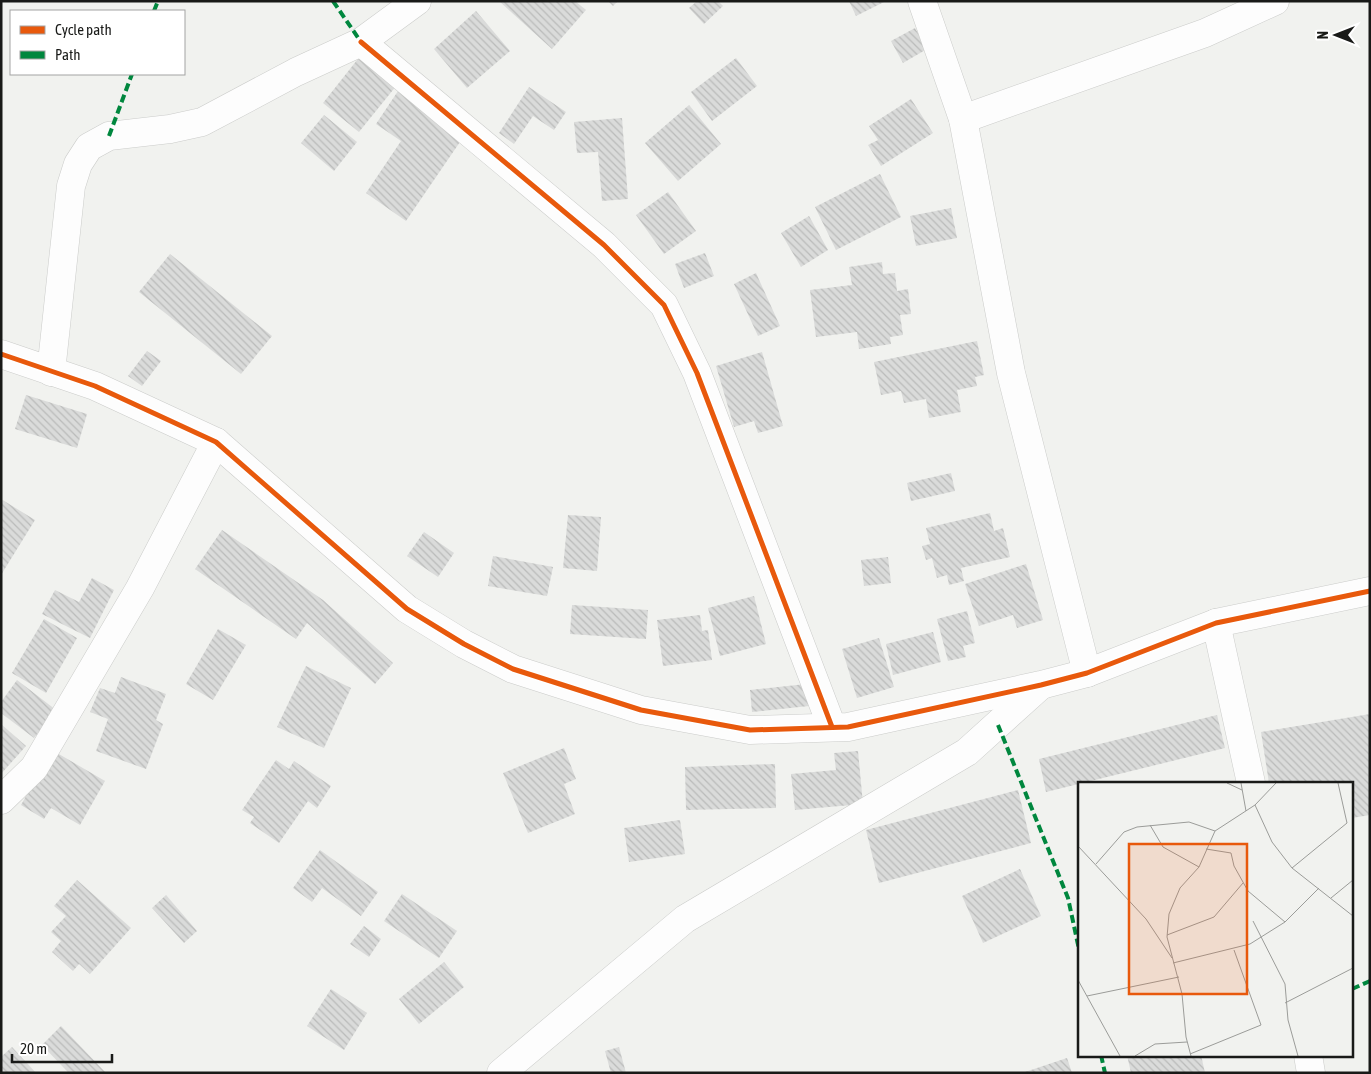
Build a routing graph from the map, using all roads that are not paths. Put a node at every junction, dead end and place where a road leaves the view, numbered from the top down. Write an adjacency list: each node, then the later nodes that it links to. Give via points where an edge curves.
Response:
1 (417, 1): 4 (street)
2 (922, 1): 5 (street)
3 (1275, 1): 5 (street, via 1205,33)
4 (361, 42): 7 (street, via 202,122 109,136 89,147 78,164 71,186); 13 (street, via 604,245 664,305 698,373)
5 (963, 119): 11 (street, via 1011,373)
6 (1, 354): 7 (street)
7 (51, 372): 8 (street, via 95,386)
8 (216, 442): 13 (street, via 407,609 513,669 659,714 750,730); 15 (street, via 140,588 34,768)
9 (1370, 591): 10 (street)
10 (1216, 624): 11 (street); 14 (street)
11 (1087, 673): 12 (street)
12 (1041, 685): 13 (street, via 848,727); 17 (street, via 967,752 685,919)
13 (832, 727)
14 (1250, 782)
15 (1, 800)
16 (1308, 1056): 18 (street)
17 (501, 1073)
18 (1312, 1073)

